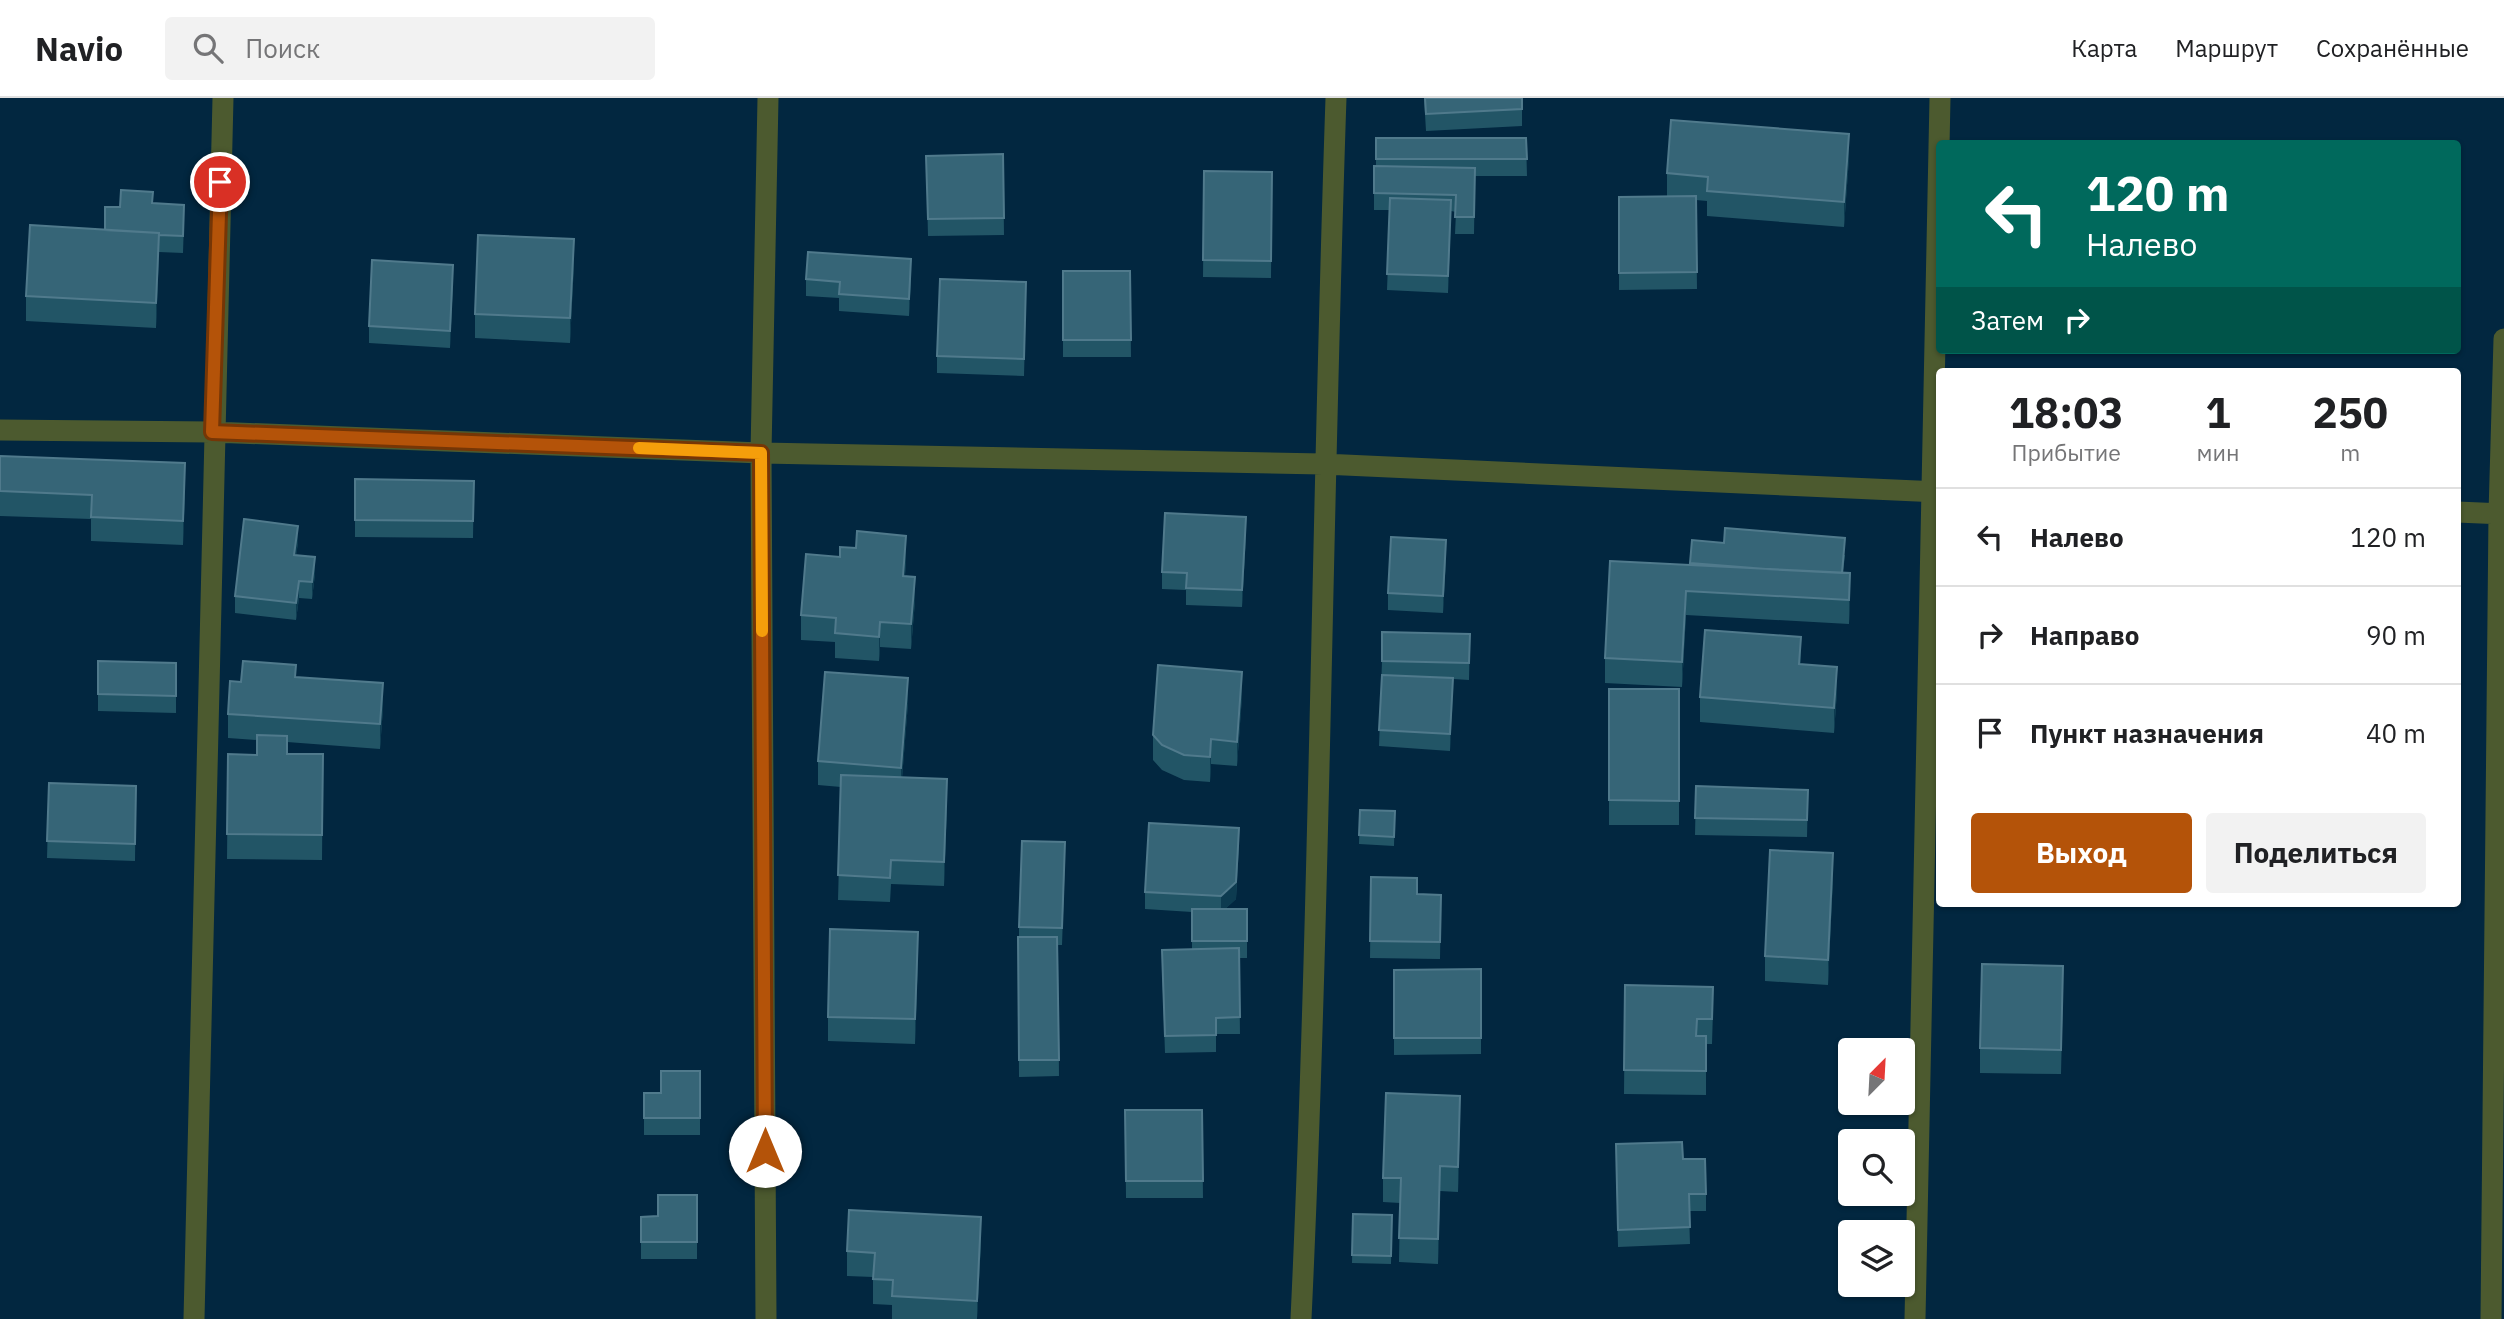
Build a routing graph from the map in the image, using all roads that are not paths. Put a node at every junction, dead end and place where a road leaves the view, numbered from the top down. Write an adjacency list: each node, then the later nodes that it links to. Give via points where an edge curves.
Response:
1 (223, 98): 9 (street)
2 (768, 98): 10 (street)
3 (1336, 98): 11 (street)
4 (1940, 98): 5 (street)
5 (1939, 140)
6 (2504, 339): 14 (street)
7 (1936, 413): 12 (street)
8 (0, 430): 9 (street)
9 (212, 432): 10 (street); 15 (street)
10 (761, 453): 11 (street); 16 (street)
11 (1323, 464): 12 (street); 17 (street, via 1309,1150)
12 (1935, 492): 18 (street)
13 (2461, 512): 14 (street)
14 (2501, 513): 19 (street)
15 (194, 1319)
16 (766, 1319)
17 (1301, 1319)
18 (1914, 1319)
19 (2491, 1319)

